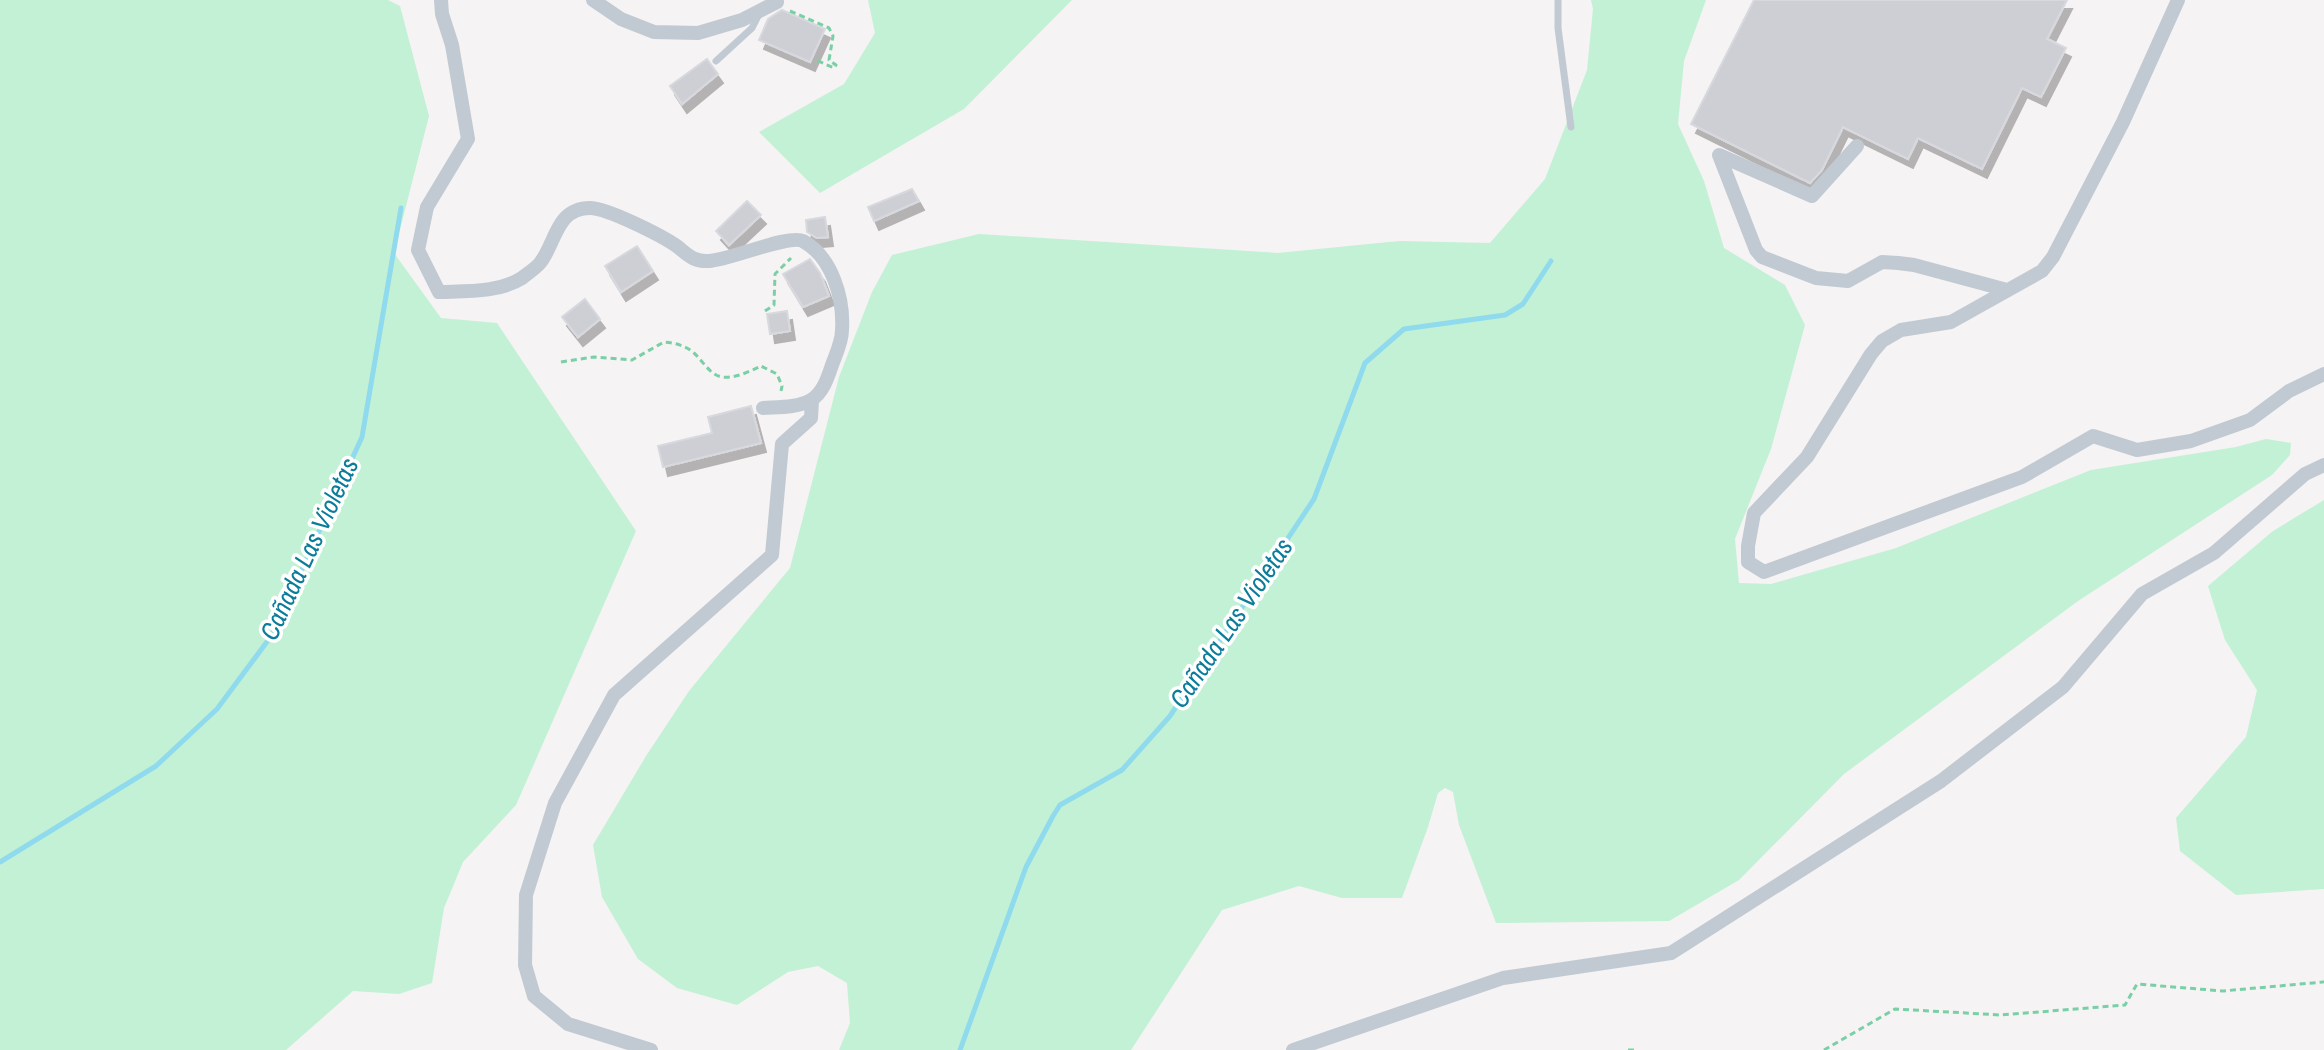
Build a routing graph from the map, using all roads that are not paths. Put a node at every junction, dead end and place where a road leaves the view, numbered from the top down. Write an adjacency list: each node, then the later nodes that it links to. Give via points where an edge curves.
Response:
1 (441, 0): 12 (street, via 468,139 427,207 422,228 418,250 439,292 492,290 520,279 541,262 565,217 593,207 634,223 688,257 708,261 801,240 823,256 842,314 842,333 827,382)
2 (593, 0): 6 (street, via 654,32 698,33)
3 (1558, 0): 8 (lane)
4 (2178, 0): 10 (street, via 2053,257 2042,271)
5 (777, 2): 6 (street)
6 (760, 10): 7 (lane, via 752,28)
7 (716, 61)
8 (1571, 127)
9 (1857, 146): 10 (street, via 1812,196 1719,155 1762,257 1816,278 1848,281 1882,262 1898,263)
10 (2007, 290): 11 (street, via 1951,322 1901,330 1882,341 1807,457 1754,513 1748,562 1764,572 1775,568 2022,477 2093,436 2137,450 2191,441 2250,420 2289,391)
11 (2324, 374)
12 (812, 400): 13 (street); 15 (street, via 811,418 782,444 772,555 614,695 555,803 526,895 525,965 534,996 568,1024)
13 (763, 408)
14 (2324, 465): 16 (street, via 2305,474 2214,553 2142,594 2063,687 1941,781 1671,953 1503,978)
15 (651, 1050)
16 (1293, 1050)

